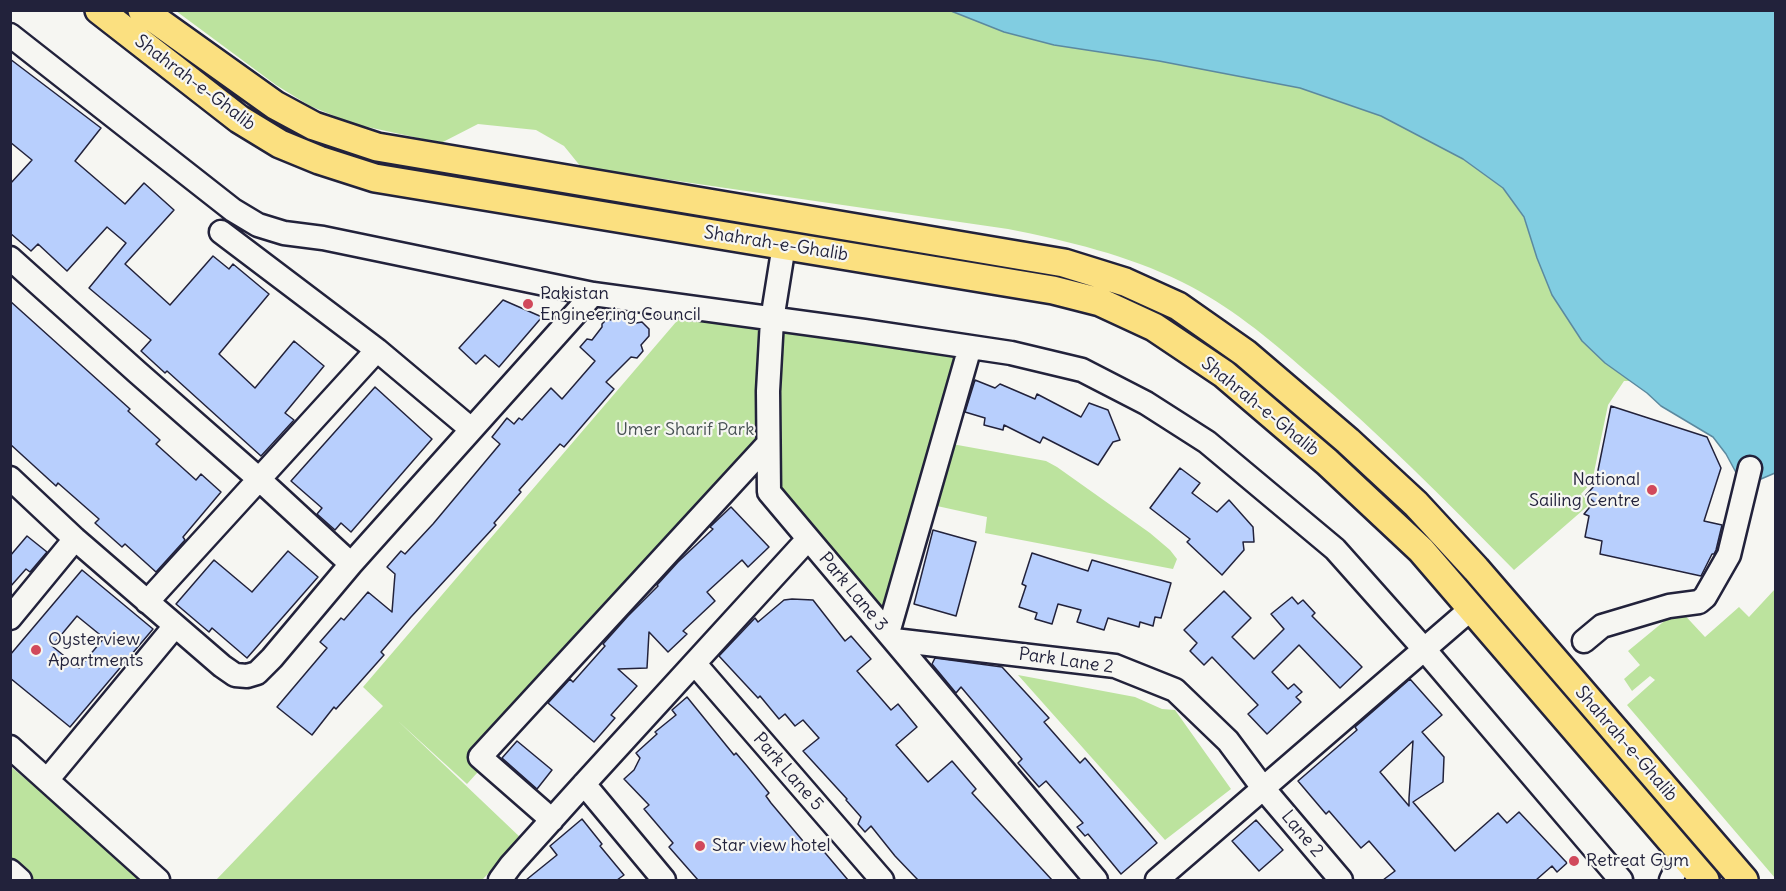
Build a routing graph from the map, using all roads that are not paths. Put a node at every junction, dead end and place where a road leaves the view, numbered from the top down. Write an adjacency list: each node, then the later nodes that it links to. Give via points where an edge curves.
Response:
1 (99, 10): 5 (main road, Shahrah-e-Ghalib, via 239,119 280,144 319,160 375,178)
2 (142, 10): 16 (main road, Shahrah-e-Ghalib, via 275,105 314,126 377,147 1064,263 1125,282 1178,306 1245,352 1348,441)
3 (10, 35): 7 (street, via 233,210 258,225)
4 (222, 232): 10 (street)
5 (784, 245): 8 (street, Park Lane 3); 19 (main road, Shahrah-e-Ghalib, via 1053,290 1100,302 1154,327 1224,374 1327,462)
6 (10, 258): 15 (street)
7 (593, 294): 8 (street); 11 (street)
8 (772, 320): 9 (street); 12 (street, Park Lane 3)
9 (970, 347): 27 (street); 29 (street, via 1082,370 1146,403 1207,442 1335,549)
10 (377, 350): 11 (street); 15 (street)
11 (471, 429): 21 (street)
12 (768, 444): 18 (street, Park Lane 3, via 769,492); 35 (street, via 480,757)
13 (1750, 468): 28 (street, via 1729,555 1705,597 1699,603 1669,606 1602,626)
14 (10, 478): 17 (street)
15 (260, 480): 21 (street); 23 (street)
16 (1439, 530): 19 (main road, via 1439,540 1432,547); 20 (main road, Shahrah-e-Ghalib)
17 (75, 539): 23 (street); 25 (street)
18 (808, 539): 27 (street, Park Lane 3); 30 (street)
19 (1417, 547): 22 (main road, Shahrah-e-Ghalib)
20 (1461, 553): 22 (main road, via 1448,558); 49 (main road, Shahrah-e-Ghalib)
21 (351, 564): 26 (street, via 257,673 235,675)
22 (1442, 574): 24 (main road, Shahrah-e-Ghalib)
23 (147, 602): 26 (street)
24 (1472, 608): 29 (street); 36 (main road, Shahrah-e-Ghalib)
25 (10, 618)
26 (175, 626): 32 (street)
27 (891, 637): 34 (street, Park Lane 2, via 1115,666 1175,690 1228,741); 43 (street, Park Lane 3)
28 (1584, 641)
29 (1424, 649): 34 (street); 46 (street)
30 (695, 664): 33 (street); 42 (street, Park Lane 5)
31 (10, 747): 32 (street)
32 (48, 779): 39 (street)
33 (584, 784): 35 (street); 41 (street)
34 (1263, 788): 44 (street); 45 (street, Lane 2)
35 (552, 820): 40 (street)
36 (1683, 855): 47 (street); 48 (main road, Shahrah-e-Ghalib)
37 (10, 871): 38 (street)
38 (20, 880)
39 (158, 880)
40 (500, 880)
41 (664, 880)
42 (882, 880)
43 (1096, 880)
44 (1157, 880)
45 (1341, 880)
46 (1622, 880)
47 (1671, 880)
48 (1705, 880)
49 (1744, 880)

